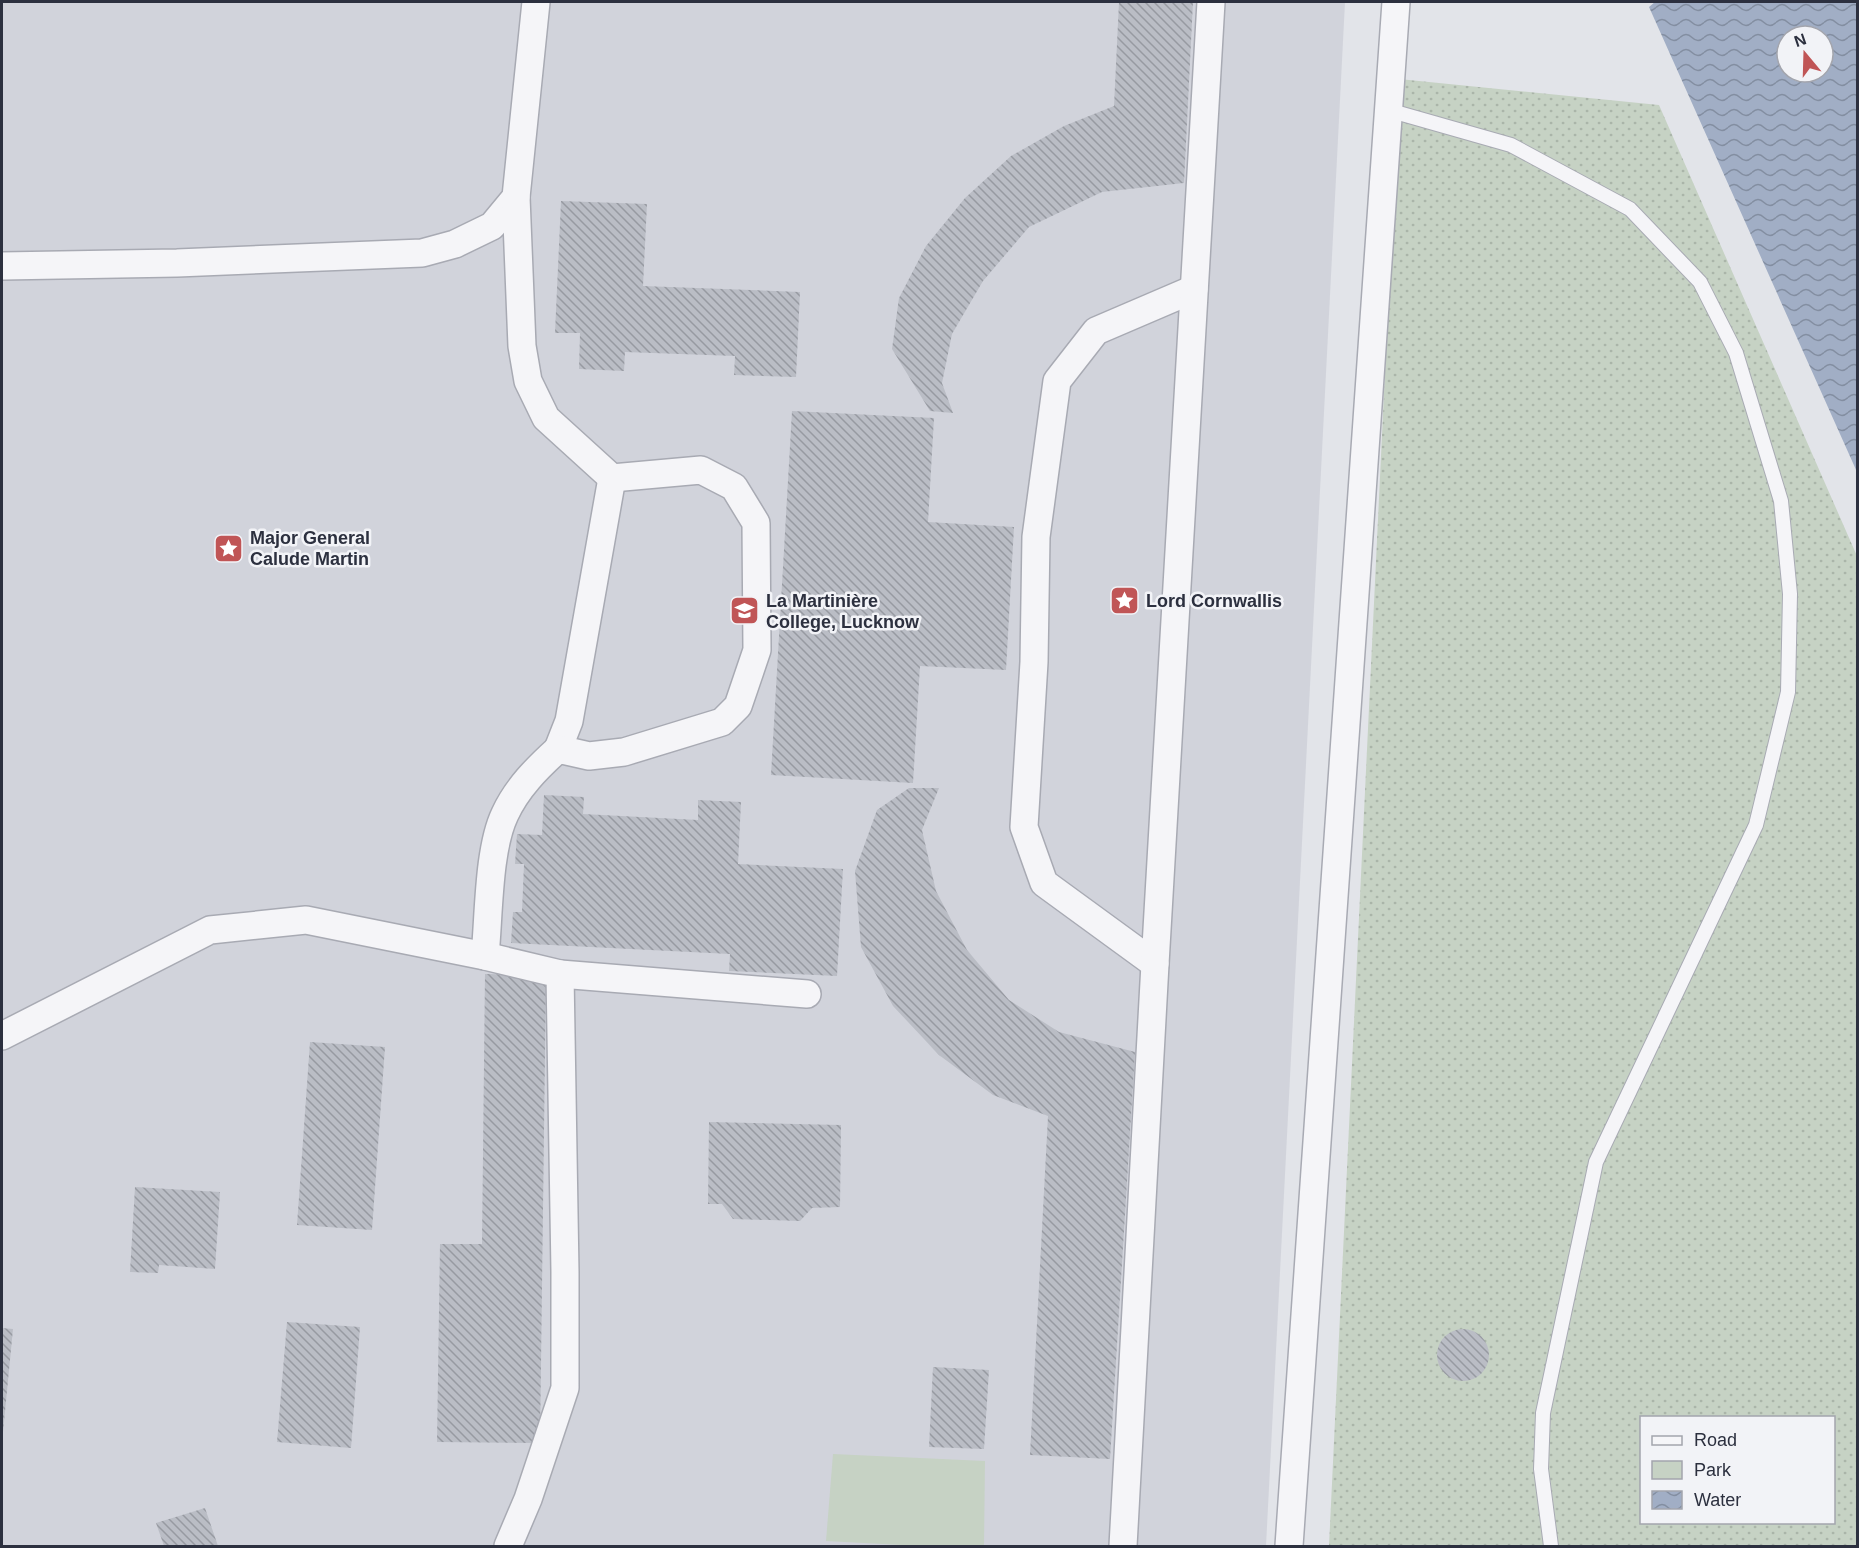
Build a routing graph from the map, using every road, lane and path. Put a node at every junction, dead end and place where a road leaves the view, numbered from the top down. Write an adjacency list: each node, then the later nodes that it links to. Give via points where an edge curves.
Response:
1 (536, 2): 5 (street)
2 (1211, 2): 7 (street)
3 (1396, 2): 4 (street)
4 (1388, 110): 17 (street); 18 (lane, via 1511,145 1630,209 1700,282 1736,353 1781,501 1790,594 1788,692 1756,825 1596,1162 1544,1413 1541,1469)
5 (516, 197): 6 (street, via 492,226 422,254); 8 (street, via 522,346 528,381 546,418)
6 (2, 266)
7 (1194, 289): 11 (street); 11 (street, via 1096,332 1057,381 1036,537 1034,662 1024,826 1044,884)
8 (612, 478): 9 (street, via 568,721); 9 (street, via 701,470 734,487 756,523 757,650 738,706 722,722 624,752 589,756)
9 (558, 749): 10 (street, via 536,768 505,814 494,854)
10 (485, 956): 12 (street); 14 (street, via 306,920 210,930)
11 (1155, 964): 16 (street)
12 (560, 974): 13 (street); 15 (street, via 564,1388 528,1499)
13 (807, 994)
14 (2, 1036)
15 (508, 1546)
16 (1123, 1546)
17 (1289, 1546)
18 (1551, 1546)

